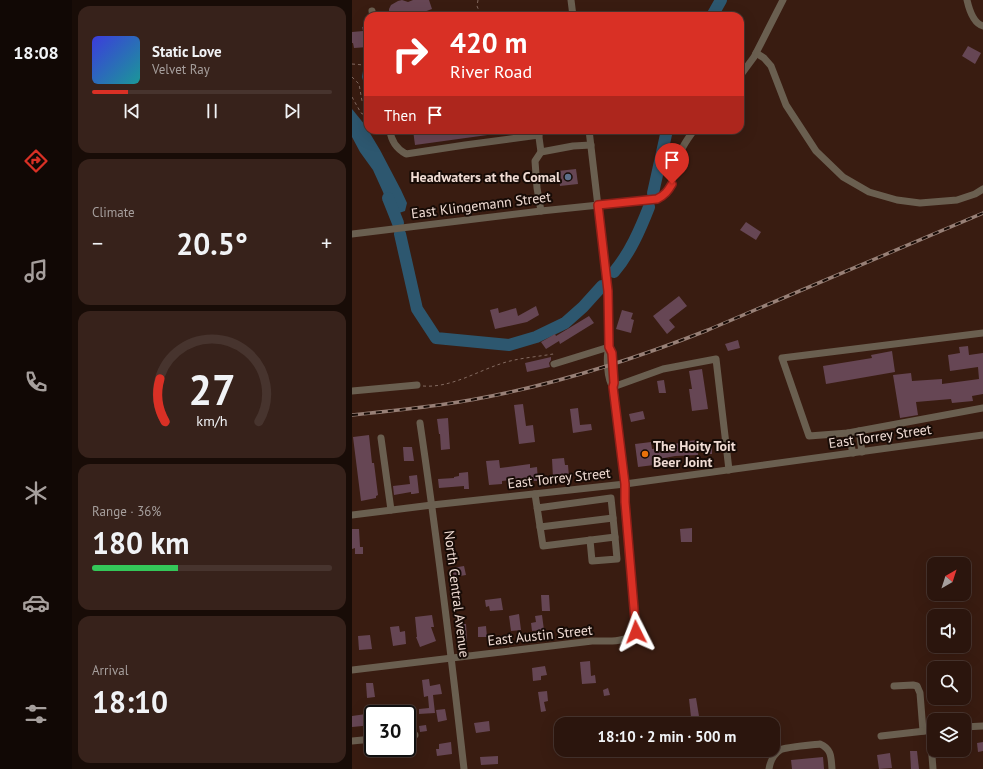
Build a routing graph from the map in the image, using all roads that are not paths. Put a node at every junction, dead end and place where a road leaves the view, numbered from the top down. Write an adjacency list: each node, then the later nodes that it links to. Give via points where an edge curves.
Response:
1 (571, 0): 4 (street)
2 (783, 0): 6 (street)
3 (967, 0): 5 (street, via 974,19)
4 (572, 12)
5 (983, 26)
6 (756, 53): 7 (street); 15 (street, via 771,66 786,105 816,151 843,177 869,192 898,200 920,202 957,200)
7 (744, 70)
8 (391, 134): 9 (street, via 396,146 406,154)
9 (532, 134)
10 (538, 134): 14 (street)
11 (590, 134): 13 (street)
12 (692, 134): 16 (street, East Klingemann Street, via 683,148 672,184 664,196 657,199)
13 (591, 145): 14 (street); 16 (street)
14 (541, 152): 17 (street, via 535,161)
15 (983, 189)
16 (598, 205): 17 (street, East Klingemann Street); 20 (street, via 608,291)
17 (541, 211): 18 (street, East Klingemann Street)
18 (352, 234)
19 (983, 333): 28 (street, via 782,358 809,436)
20 (609, 347): 21 (street); 23 (street, via 608,366)
21 (554, 364)
22 (417, 385): 24 (street)
23 (613, 387): 33 (street, via 663,369 716,359); 34 (street)
24 (352, 391)
25 (983, 408): 27 (street)
26 (420, 423): 36 (street, North Central Avenue)
27 (859, 431): 28 (street); 31 (street)
28 (848, 433): 32 (street)
29 (983, 435): 31 (street, East Torrey Street)
30 (381, 438): 38 (street)
31 (862, 452): 32 (street, East Torrey Street)
32 (853, 453): 33 (street, East Torrey Street)
33 (729, 470): 34 (street, East Torrey Street)
34 (625, 484): 35 (street, East Torrey Street); 44 (street, East Austin Street, via 637,630 634,635 623,640 592,641)
35 (535, 494): 36 (street, East Torrey Street); 37 (street)
36 (432, 505): 38 (street, East Torrey Street); 44 (street, North Central Avenue)
37 (537, 508): 40 (street, via 611,498); 41 (street)
38 (391, 510): 39 (street, East Torrey Street)
39 (352, 515)
40 (613, 518): 41 (street); 42 (street)
41 (540, 527): 43 (street, via 543,546)
42 (615, 537): 43 (street); 43 (street, via 617,559 592,561)
43 (590, 540)
44 (452, 658): 45 (street, East Austin Street); 55 (street, North Central Avenue)
45 (352, 670)
46 (894, 686): 47 (street, via 917,686)
47 (927, 722)
48 (983, 726): 49 (street)
49 (971, 727)
50 (927, 730): 51 (street)
51 (881, 736)
52 (364, 740): 53 (street)
53 (352, 741)
54 (932, 757): 58 (street)
55 (464, 769)
56 (769, 769): 57 (street, via 773,758 780,750 820,744 830,752)
57 (832, 769)
58 (934, 769)

